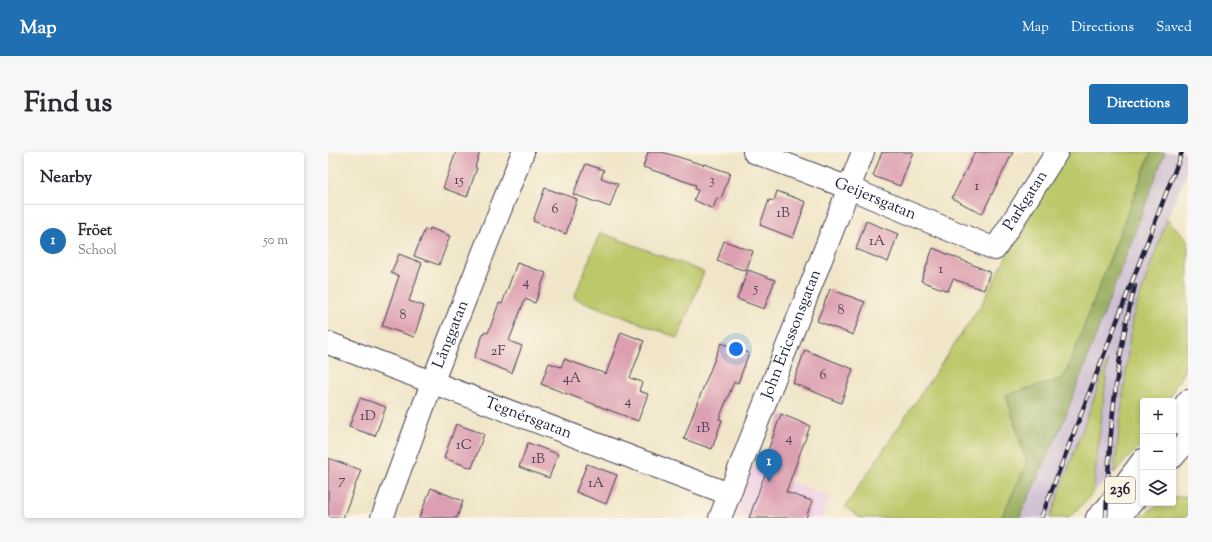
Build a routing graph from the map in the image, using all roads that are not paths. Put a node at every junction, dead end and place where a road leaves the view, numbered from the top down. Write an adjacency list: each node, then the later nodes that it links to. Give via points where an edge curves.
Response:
1 (522, 152): 8 (street, Långgatan)
2 (754, 152): 5 (street, Geijersgatan)
3 (863, 152): 5 (street, John Ericssonsgatan)
4 (1057, 152): 6 (street, Parkgatan)
5 (849, 188): 6 (street, Geijersgatan); 13 (street, John Ericssonsgatan)
6 (995, 250)
7 (328, 343): 8 (street, Tegnérsgatan)
8 (432, 383): 13 (street, Tegnérsgatan); 14 (street, Långgatan)
9 (1188, 440): 10 (street)
10 (1176, 454)
11 (1140, 464): 16 (street, 236)
12 (1140, 493): 17 (street, 236)
13 (729, 494): 15 (street, John Ericssonsgatan)
14 (382, 518)
15 (720, 518)
16 (1097, 518)
17 (1118, 518)

